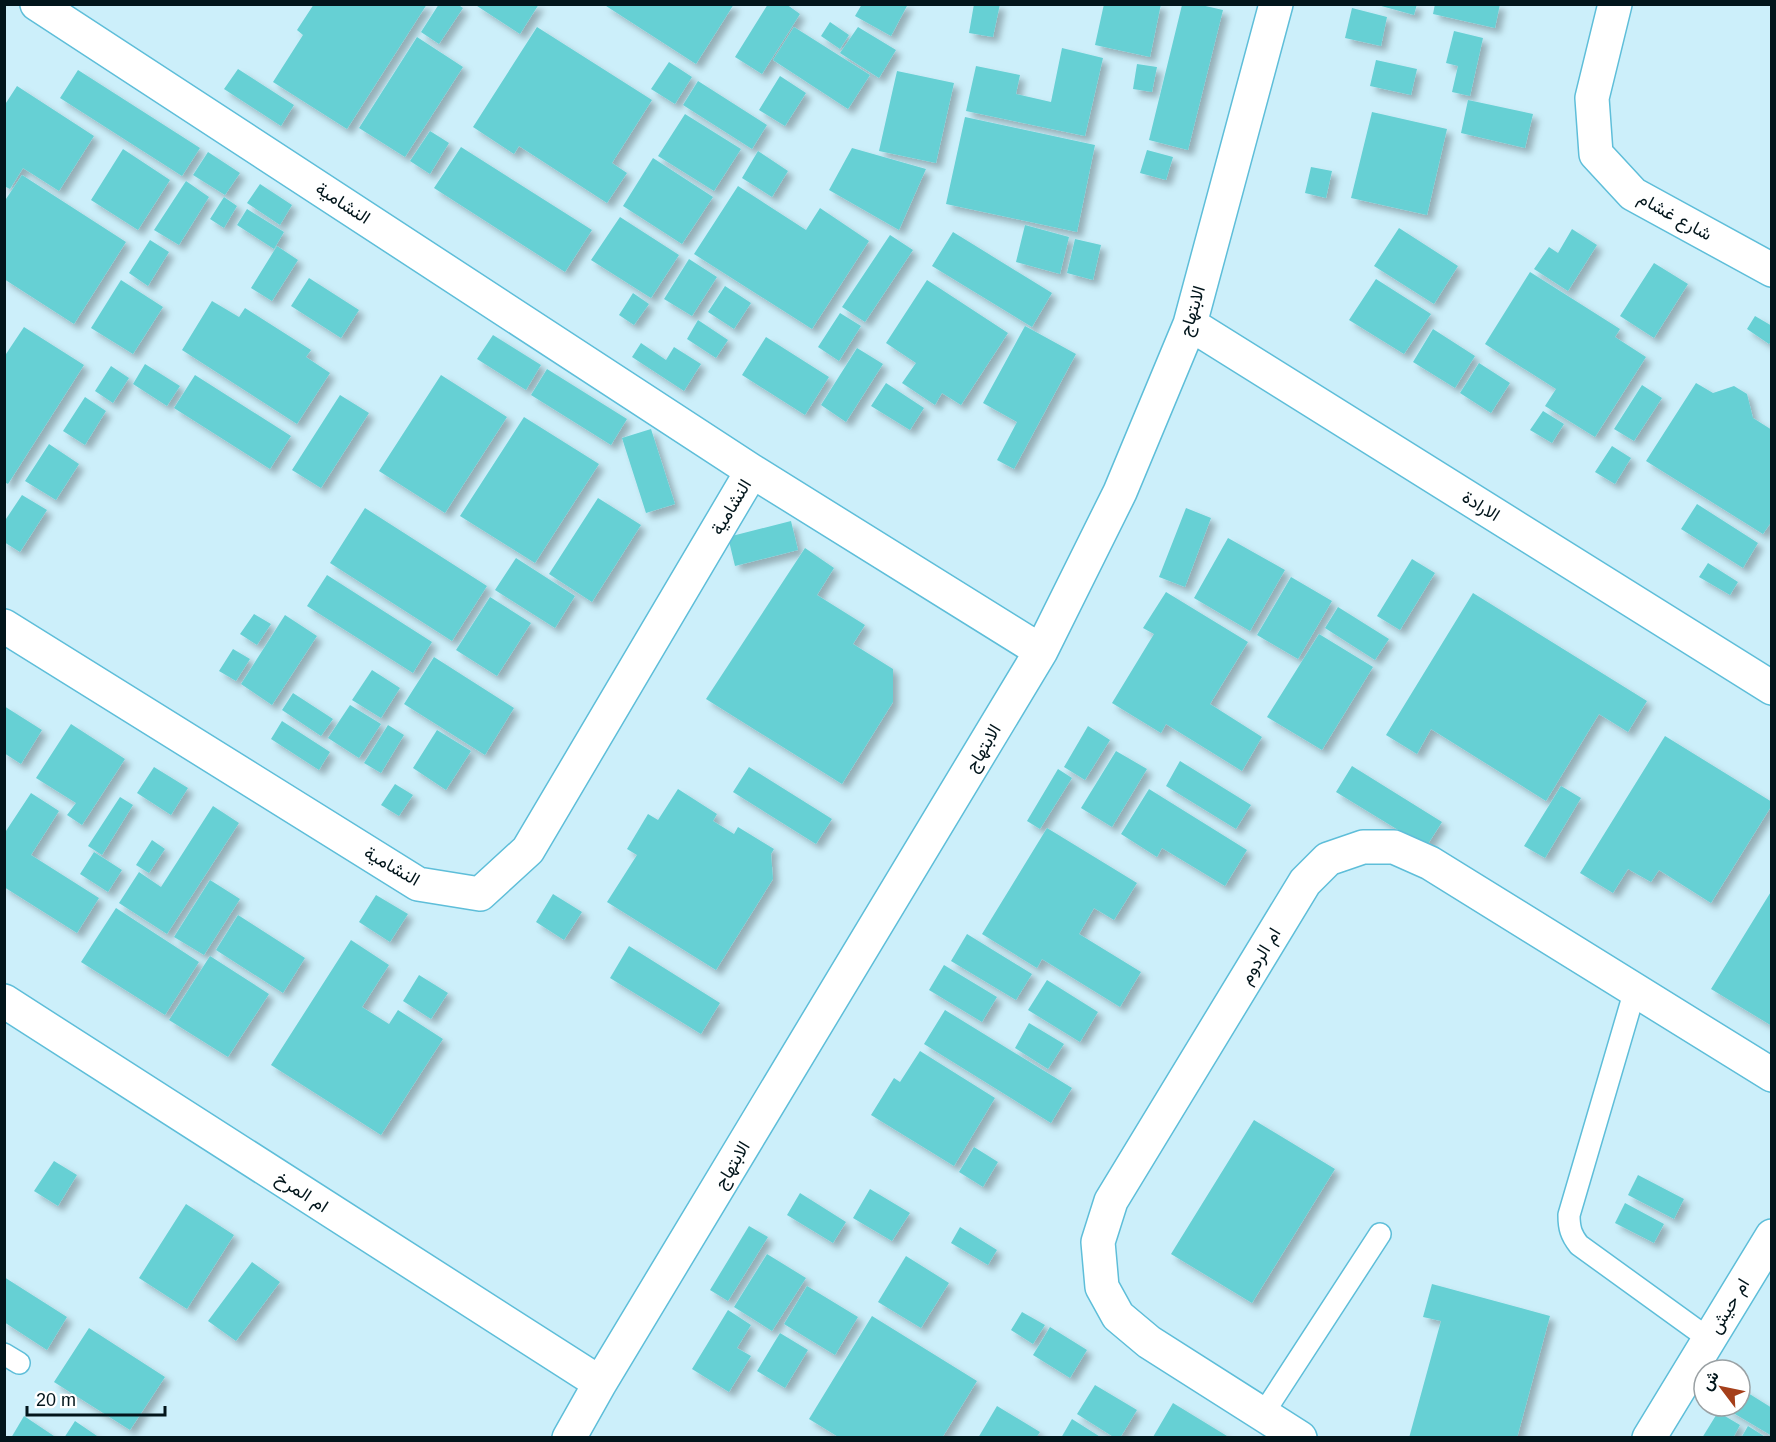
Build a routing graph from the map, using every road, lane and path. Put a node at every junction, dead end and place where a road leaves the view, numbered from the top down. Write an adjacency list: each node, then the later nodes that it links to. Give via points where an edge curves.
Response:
1 (1276, 4): 5 (street, الابتهاج)
2 (1615, 4): 4 (street, شارع غشام, via 1592,98 1596,154 1633,194)
3 (50, 8): 6 (street, النشامية)
4 (1772, 270)
5 (1190, 324): 8 (street, الابتهاج, via 1120,492); 9 (street, الارادة)
6 (752, 471): 7 (street, النشامية, via 528,850 480,894 418,884); 8 (street, النشامية)
7 (4, 626)
8 (1041, 651): 16 (street, الابتهاج)
9 (1772, 688)
10 (1635, 990): 12 (street, ام الردوم); 15 (lane, via 1569,1226 1579,1245); 17 (street, ام الردوم, via 1430,863 1395,847 1363,847 1328,859 1305,882 1111,1201 1098,1242 1102,1287 1118,1316 1149,1342)
11 (6, 1005): 16 (street, ام المرخ)
12 (1772, 1075)
13 (1380, 1233): 17 (lane)
14 (1772, 1236): 15 (street, ام حيش)
15 (1709, 1339): 20 (street, ام حيش)
16 (600, 1383): 18 (street, الابتهاج)
17 (1263, 1414): 19 (street, ام الردوم)
18 (569, 1437)
19 (1300, 1437)
20 (1649, 1437)

